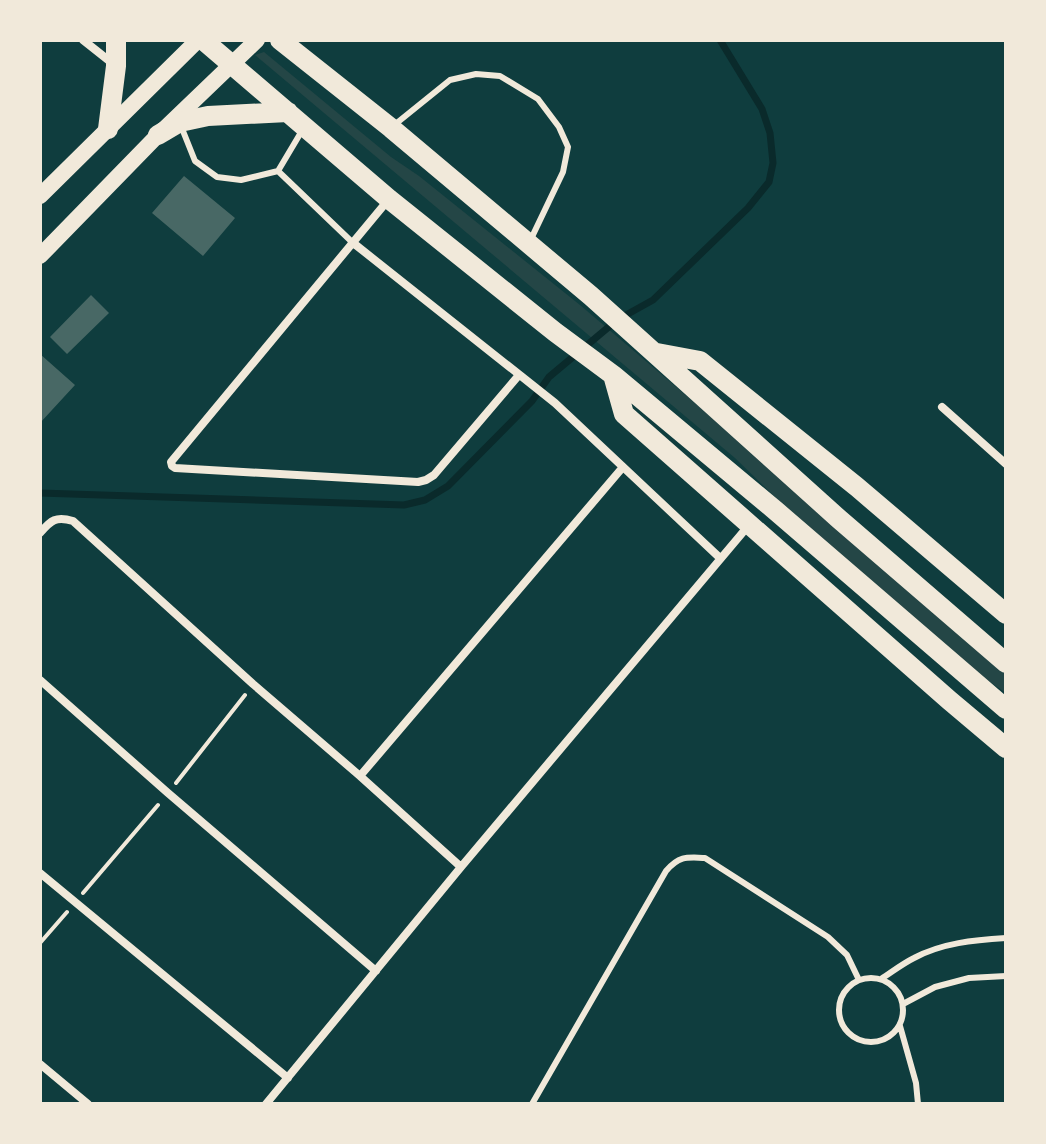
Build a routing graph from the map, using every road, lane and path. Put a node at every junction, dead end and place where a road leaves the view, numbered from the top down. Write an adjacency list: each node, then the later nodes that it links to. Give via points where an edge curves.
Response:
1 (83, 40): 7 (street)
2 (116, 40): 7 (highway)
3 (200, 40): 6 (highway); 12 (main road)
4 (257, 40): 6 (main road)
5 (280, 40): 11 (highway)
6 (230, 64): 8 (highway); 13 (main road)
7 (116, 66): 12 (highway)
8 (288, 112): 9 (highway); 10 (highway)
9 (180, 122): 13 (highway); 14 (lane, via 195,161 217,177 241,180)
10 (305, 126): 14 (lane); 16 (highway)
11 (391, 128): 18 (highway); 18 (lane, via 450,80 476,74 500,76 538,99 568,147 563,172)
12 (108, 129): 15 (main road)
13 (158, 135): 19 (main road)
14 (278, 171): 17 (lane)
15 (40, 196)
16 (389, 199): 17 (street); 22 (highway)
17 (352, 242): 21 (street); 21 (street, via 172,466 426,480)
18 (528, 244): 20 (highway)
19 (40, 256)
20 (655, 353): 29 (highway, via 700,361); 30 (highway)
21 (519, 375): 25 (street)
22 (613, 375): 26 (highway, via 624,414); 33 (highway)
23 (942, 407): 24 (street)
24 (1006, 464)
25 (623, 467): 28 (street); 35 (street)
26 (749, 525): 28 (street); 34 (highway)
27 (40, 533): 32 (street, via 50,522 73,521)
28 (720, 558): 37 (street)
29 (1006, 614)
30 (1006, 663)
31 (40, 680): 36 (street)
32 (253, 684): 35 (street); 36 (path)
33 (1006, 709)
34 (1006, 748)
35 (360, 776): 37 (street)
36 (168, 793): 39 (path); 42 (street)
37 (461, 867): 42 (street)
38 (40, 873): 39 (street)
39 (75, 903): 41 (path); 49 (street)
40 (1006, 938): 44 (lane, via 941,947)
41 (40, 943)
42 (376, 971): 49 (street)
43 (1006, 976): 46 (lane, via 935,987)
44 (881, 979): 45 (lane); 46 (lane, via 899,993)
45 (859, 980): 47 (lane, via 849,985 839,1005 850,1035 872,1042); 52 (lane, via 847,955 828,937 705,858 675,860)
46 (903, 1004): 47 (lane)
47 (900, 1026): 53 (lane)
48 (40, 1064): 50 (street)
49 (288, 1078): 51 (street)
50 (88, 1104)
51 (266, 1104)
52 (532, 1104)
53 (918, 1104)

